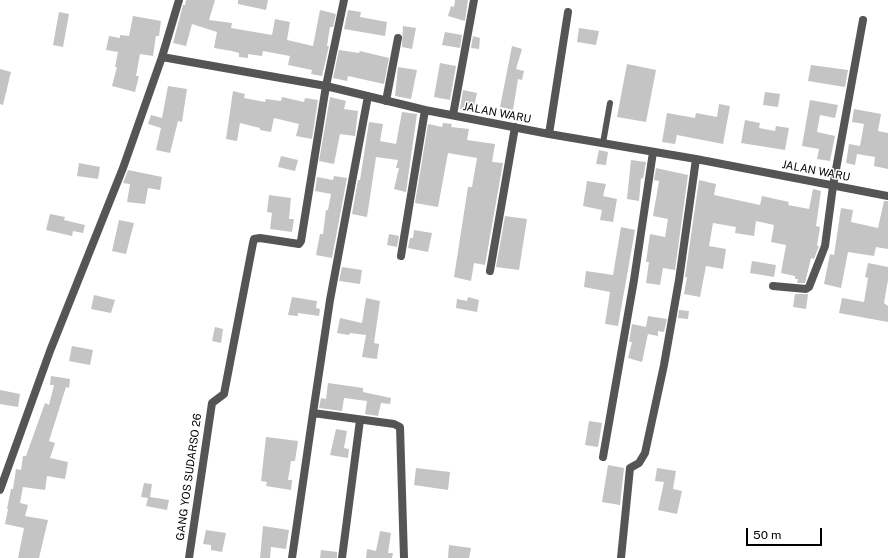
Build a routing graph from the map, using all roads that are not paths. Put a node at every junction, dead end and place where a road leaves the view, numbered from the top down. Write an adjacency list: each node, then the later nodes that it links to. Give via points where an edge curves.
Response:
1 (179, 0): 7 (street)
2 (344, 0): 8 (street)
3 (474, 0): 13 (street)
4 (568, 12): 15 (street)
5 (863, 20): 19 (street)
6 (398, 38): 10 (street)
7 (162, 57): 8 (street, JALAN WARU); 27 (street, via 123,168 50,351)
8 (326, 86): 9 (street, JALAN WARU); 28 (street, GANG YOS SUDARSO 26, via 299,244 254,239 224,394 212,403)
9 (368, 96): 10 (street, JALAN WARU); 24 (street, via 330,300)
10 (386, 101): 12 (street, JALAN WARU)
11 (610, 103): 16 (lane)
12 (425, 110): 13 (street, JALAN WARU); 21 (street)
13 (453, 115): 14 (street, JALAN WARU)
14 (515, 128): 15 (street, JALAN WARU); 22 (street)
15 (549, 134): 16 (street, JALAN WARU)
16 (604, 143): 17 (street, JALAN WARU)
17 (653, 152): 18 (street, JALAN WARU); 26 (street, via 633,288)
18 (696, 159): 19 (street, JALAN WARU); 32 (street, via 664,365 645,453 639,463 630,468)
19 (833, 186): 20 (street, JALAN WARU); 23 (street, via 825,246 812,283 806,289)
20 (888, 196)
21 (401, 256)
22 (490, 271)
23 (773, 286)
24 (313, 413): 25 (street); 29 (street)
25 (360, 420): 30 (street); 31 (street, via 400,427)
26 (602, 457)
27 (0, 490)
28 (188, 558)
29 (292, 558)
30 (342, 558)
31 (404, 558)
32 (621, 558)

